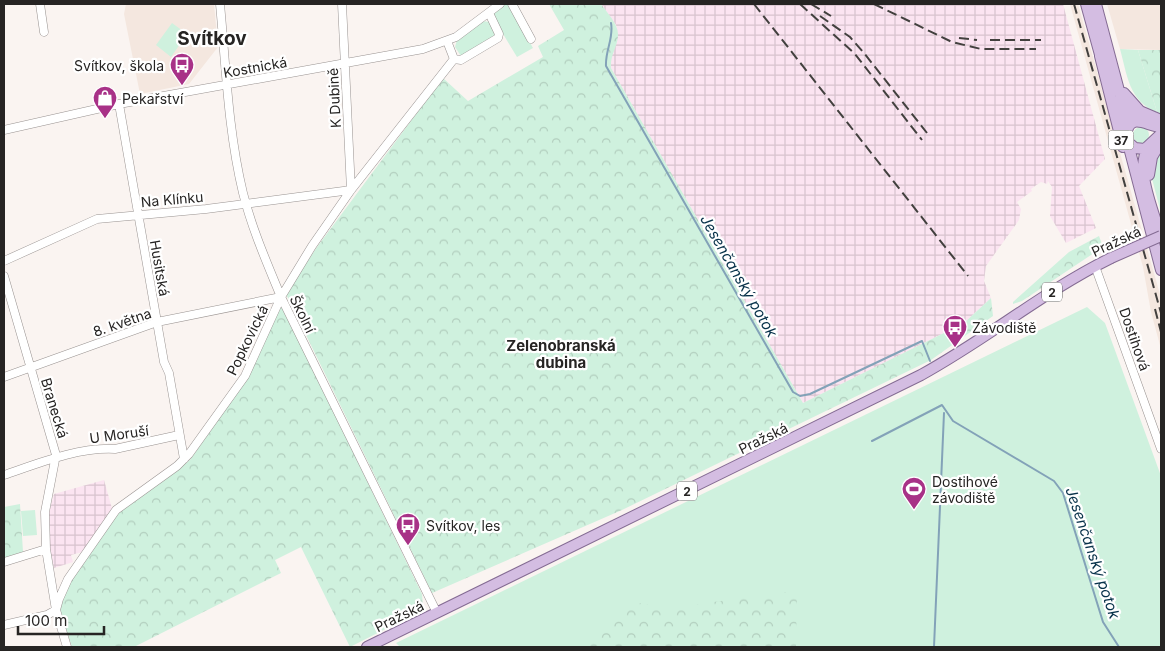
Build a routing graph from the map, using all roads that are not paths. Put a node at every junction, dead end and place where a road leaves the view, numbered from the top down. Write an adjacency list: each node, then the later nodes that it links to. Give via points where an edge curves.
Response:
1 (40, 4): 9 (street, via 46,22)
2 (220, 4): 16 (street, Školní)
3 (342, 4): 14 (street, K Dubině)
4 (500, 4): 8 (street, Kostnická)
5 (512, 4): 10 (street)
6 (1086, 4): 12 (main road, 37)
7 (1096, 4): 15 (main road, 37)
8 (489, 13): 11 (street, Kostnická); 13 (street, via 500,34 498,38 461,60)
9 (44, 32)
10 (530, 39)
11 (447, 41): 13 (street); 14 (street, Kostnická, via 423,50)
12 (1100, 56): 20 (main road, 37, via 1115,102); 27 (main road, 37, via 1121,139)
13 (454, 59): 24 (street, Popkovická)
14 (345, 64): 16 (street, Kostnická); 24 (street, K Dubině)
15 (1113, 66): 18 (main road, 37, via 1122,102 1131,115); 19 (main road, via 1132,104)
16 (227, 84): 17 (street, Kostnická); 25 (street, Školní, via 232,134)
17 (119, 104): 21 (street, Kostnická); 26 (street, Husitská)
18 (1142, 121): 19 (main road, 37); 20 (main road, 37, via 1134,122)
19 (1158, 124): 22 (main road, 37)
20 (1128, 128): 23 (main road, 37)
21 (4, 130)
22 (1156, 141): 23 (main road, 37, via 1135,148); 28 (main road, 37, via 1143,158 1143,173)
23 (1128, 142): 27 (main road, 37)
24 (351, 190): 25 (street, Na Klínku); 33 (street, Popkovická)
25 (246, 204): 26 (street, Na Klínku); 33 (street, Školní)
26 (138, 215): 29 (street, Na Klínku, via 93,221); 34 (street, Husitská)
27 (1148, 221): 31 (main road, 37)
28 (1161, 237): 30 (main road, Pražská / 2, bridge)
29 (4, 261)
30 (1095, 266): 40 (street, Dostihová); 47 (main road, Pražská / 2, via 921,375)
31 (1161, 270)
32 (4, 276): 35 (street, Branecká)
33 (281, 297): 34 (street, 8. května); 39 (street, Popkovická, via 245,376); 47 (street, Školní)
34 (157, 322): 35 (street, 8. května); 37 (street, Husitská)
35 (30, 368): 36 (street, 8. května); 41 (street, Branecká)
36 (4, 377)
37 (179, 435): 38 (street, Husitská); 41 (street, U Moruší)
38 (182, 444): 39 (street); 42 (street, Husitská)
39 (193, 448): 42 (street, Popkovická)
40 (1161, 449)
41 (56, 458): 43 (street, U Moruší); 44 (street, Branecká, via 44,517)
42 (184, 460): 46 (street, Popkovická, via 114,513 68,579)
43 (4, 474)
44 (46, 550): 45 (street); 46 (street, Branecká)
45 (4, 562)
46 (56, 610): 48 (street); 49 (street)
47 (437, 613): 50 (main road, Pražská / 2)
48 (4, 625)
49 (67, 647)
50 (366, 647)

